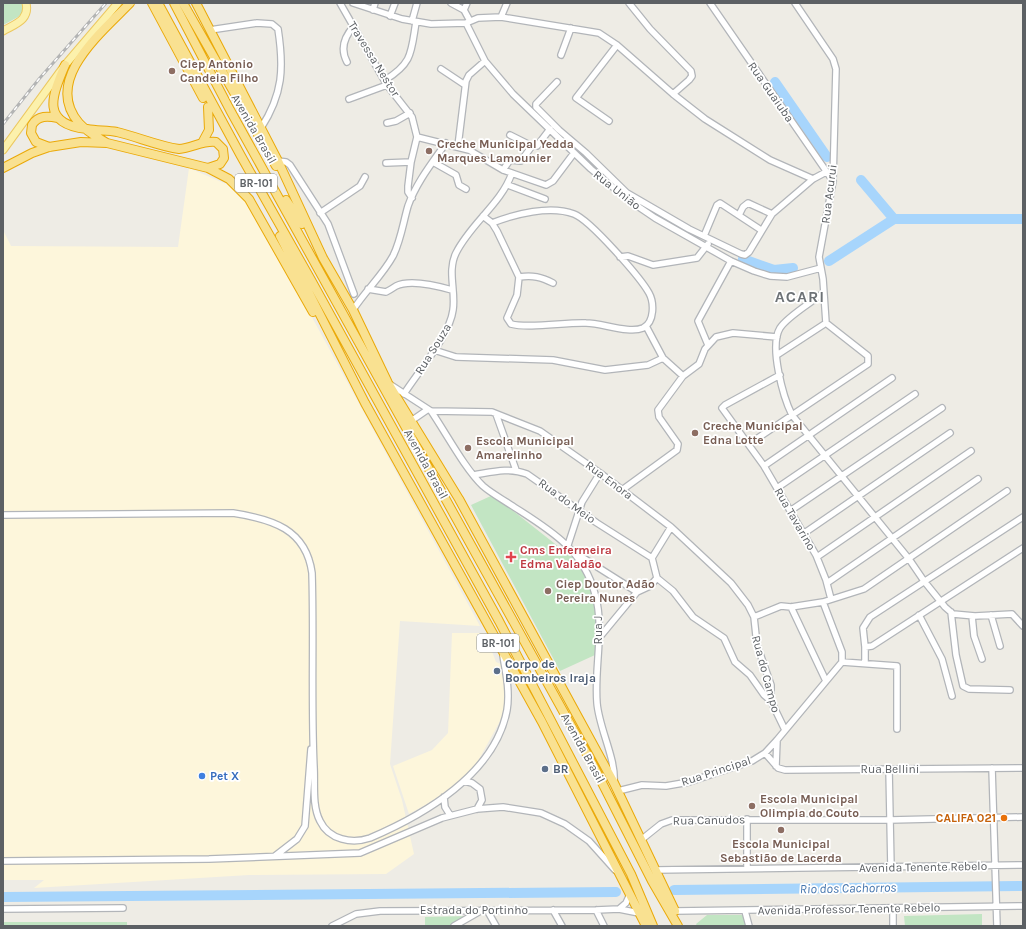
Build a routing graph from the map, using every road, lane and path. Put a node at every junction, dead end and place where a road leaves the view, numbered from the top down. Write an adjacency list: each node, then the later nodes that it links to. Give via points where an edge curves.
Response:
1 (26, 3): 28 (main road, via 25,17)
2 (118, 3): 33 (main road)
3 (130, 3): 46 (highway, via 91,43 80,57 70,78 69,104 74,116)
4 (152, 3): 40 (highway, Avenida Brasil)
5 (158, 3): 96 (highway, Avenida Brasil / BR-101)
6 (196, 3): 27 (highway, Avenida Brasil)
7 (340, 3): 25 (street, Travessa Nestor)
8 (353, 3): 19 (street)
9 (375, 3): 19 (street)
10 (395, 3): 21 (street)
11 (417, 3): 23 (street)
12 (451, 3): 20 (street)
13 (467, 3): 20 (street)
14 (507, 3): 22 (street)
15 (629, 3): 38 (street, via 691,71 692,76 689,80)
16 (710, 3): 68 (street, Rua Guaiuba)
17 (795, 3): 75 (street, Rua Acurui, via 835,64)
18 (178, 5): 74 (highway, Avenida Brasil / BR-101, via 230,110); 79 (highway, Avenida Brasil)
19 (373, 10): 21 (street)
20 (464, 10): 24 (street, Rua União)
21 (390, 16): 23 (street)
22 (501, 17): 24 (street); 26 (street)
23 (414, 21): 24 (street, via 445,24); 36 (street, via 410,54 403,67)
24 (468, 22): 31 (street, Rua União)
25 (354, 26): 32 (street, via 344,42 344,56); 36 (street, Travessa Nestor)
26 (571, 28): 29 (street, via 599,33); 30 (street)
27 (210, 30): 45 (highway, Avenida Brasil); 45 (street, via 257,23 272,24 278,29 281,83 274,106)
28 (3, 31)
29 (617, 45): 38 (street); 43 (street, via 576,98)
30 (561, 55)
31 (485, 61): 37 (street, via 469,75); 47 (street, Rua União)
32 (347, 62)
33 (65, 65): 42 (highway, via 52,99 53,109); 57 (main road)
34 (441, 69): 37 (street)
35 (557, 82): 48 (street, via 536,104)
36 (386, 83): 39 (street); 41 (street, Travessa Nestor)
37 (465, 85): 54 (street)
38 (673, 94): 73 (street, via 701,116 760,154)
39 (349, 99)
40 (208, 107): 52 (highway, via 209,130); 109 (highway, Avenida Brasil, via 298,270)
41 (410, 113): 44 (street, via 396,121); 50 (street, Travessa Nestor)
42 (58, 118): 46 (highway, via 67,125); 56 (highway, via 40,117 32,125 31,133 36,142)
43 (609, 121)
44 (388, 122)
45 (262, 128): 59 (highway, Avenida Brasil)
46 (86, 129): 51 (highway); 52 (highway, via 116,132 179,149)
47 (550, 130): 48 (street, Rua União); 55 (street, via 540,144)
48 (557, 132): 58 (street, Rua União); 63 (street)
49 (510, 135): 55 (street)
50 (416, 137): 53 (street); 60 (street)
51 (107, 143): 56 (highway, via 72,143); 65 (highway, Avenida Brasil)
52 (202, 143): 65 (highway, via 216,142 223,149 222,162)
53 (446, 143): 54 (street); 61 (street)
54 (458, 146): 67 (street)
55 (532, 146): 67 (street, via 521,162 510,160)
56 (49, 147): 64 (highway)
57 (3, 150)
58 (574, 153): 66 (street, Rua União); 69 (street, via 551,184 539,184)
59 (278, 161): 77 (street, via 290,165); 79 (highway, Avenida Brasil)
60 (411, 162): 62 (street); 80 (street, via 408,192)
61 (433, 162): 78 (street, via 456,175 459,184); 80 (street)
62 (386, 163)
63 (597, 163): 66 (street); 70 (street)
64 (3, 168)
65 (208, 168): 109 (highway, Avenida Brasil / BR-101, via 225,176 240,188 260,217 327,339)
66 (591, 169): 72 (street, Rua União)
67 (503, 170): 69 (street)
68 (826, 172): 73 (street); 75 (street, Rua Guaiuba)
69 (512, 173): 76 (street)
70 (607, 174): 72 (street); 88 (street, via 636,199)
71 (365, 177): 82 (street, via 360,186)
72 (603, 179): 90 (street, Rua União, via 642,210)
73 (813, 179): 83 (street)
74 (271, 180): 92 (highway); 230 (highway, Avenida Brasil / BR-101, via 594,767)
75 (833, 181): 94 (street, Rua Acurui, via 819,257)
76 (508, 185): 81 (street); 85 (street, Rua Souza)
77 (302, 187): 79 (street); 82 (street)
78 (466, 190)
79 (291, 191): 92 (highway, Avenida Brasil)
80 (412, 198): 98 (street, via 393,255 384,271)
81 (545, 199)
82 (320, 213): 102 (street, via 328,224)
83 (772, 214): 84 (street, via 748,203); 87 (street)
84 (739, 215): 87 (street); 88 (street, via 718,203)
85 (483, 216): 86 (street); 99 (street, Rua Souza, via 464,238 453,261)
86 (492, 223): 91 (street, via 523,212 573,213 586,220); 95 (street)
87 (761, 230): 89 (street, via 746,254)
88 (704, 236): 89 (street)
89 (711, 239): 90 (street)
90 (707, 247): 91 (street, via 693,259 658,265 628,256); 93 (street, Rua União)
91 (620, 257): 106 (street, via 651,297 652,312)
92 (323, 258): 101 (highway, Avenida Brasil / BR-101)
93 (731, 261): 94 (street, Rua União, via 759,273 778,277); 108 (street, via 698,321)
94 (821, 268): 100 (street, Rua Acurui)
95 (519, 277): 97 (street, via 531,275); 106 (street, via 517,295 507,318 511,324 585,323 633,330)
96 (311, 280): 116 (highway); 176 (highway, Avenida Brasil / BR-101)
97 (553, 283)
98 (368, 289): 99 (street, via 386,292 397,286 431,284); 103 (street)
99 (452, 290): 110 (street, Rua Souza, via 454,302 451,320)
100 (823, 293): 105 (street, Rua Acurui); 107 (street, via 783,324)
101 (344, 294): 102 (street); 104 (highway, Avenida Brasil / BR-101)
102 (354, 294): 103 (street)
103 (362, 296): 104 (street)
104 (353, 310): 117 (highway, Avenida Brasil / BR-101)
105 (826, 323): 111 (street); 123 (street, via 868,356 870,362)
106 (646, 326): 112 (street)
107 (777, 337): 108 (street, via 733,333 721,335); 111 (street)
108 (708, 345): 114 (street, via 699,364)
109 (338, 350): 116 (highway, Avenida Brasil)
110 (434, 350): 112 (street, via 456,357 553,360 605,370 648,365); 118 (street, Rua Souza)
111 (777, 355): 113 (street)
112 (663, 358): 114 (street)
113 (780, 375): 123 (street, via 785,399); 127 (street, Rua Tavarino, via 722,407)
114 (683, 376): 137 (street, via 657,414 676,440 678,447)
115 (892, 378): 126 (street)
116 (355, 383): 148 (highway, Avenida Brasil / BR-101)
117 (388, 383): 118 (street); 124 (highway, Avenida Brasil / BR-101)
118 (404, 394): 121 (street)
119 (915, 394): 129 (street)
120 (942, 408): 133 (street)
121 (429, 410): 122 (street, Rua Enora, via 474,410); 124 (street); 134 (street, Rua J)
122 (496, 414): 131 (street); 132 (street, Rua Enora, via 540,431)
123 (792, 415): 126 (street); 127 (street)
124 (411, 421): 191 (highway, Avenida Brasil / BR-101, via 459,499)
125 (950, 433): 139 (street)
126 (808, 434): 129 (street); 130 (street)
127 (749, 444): 130 (street, Rua Tavarino)
128 (971, 451): 143 (street)
129 (826, 456): 133 (street); 136 (street)
130 (764, 466): 136 (street, Rua Tavarino)
131 (516, 470): 134 (street, Rua do Meio); 140 (street, Rua do Meio, via 532,476)
132 (600, 473): 137 (street, Rua Enora); 140 (street)
133 (841, 474): 139 (street); 141 (street)
134 (474, 475): 149 (street, Rua J, via 487,489)
135 (978, 479): 147 (street)
136 (777, 488): 141 (street, Rua Tavarino)
137 (622, 490): 145 (street, Rua Enora)
138 (1007, 491): 154 (street)
139 (859, 496): 143 (street); 146 (street)
140 (579, 510): 149 (street); 153 (street, Rua do Meio)
141 (790, 511): 146 (street, Rua Tavarino)
142 (3, 515): 184 (street, via 233,513 267,520 281,526 304,546 310,559)
143 (875, 517): 147 (street); 152 (street)
144 (1023, 517): 156 (street)
145 (671, 527): 153 (street); 167 (street, Rua Enora, via 736,588)
146 (803, 534): 152 (street, Rua Tavarino)
147 (891, 538): 154 (street); 157 (street)
148 (444, 545): 172 (highway, Avenida Brasil / BR-101); 176 (highway, via 460,564)
149 (568, 545): 151 (street, Rua J)
150 (1023, 548): 160 (street)
151 (575, 553): 158 (street, Rua J); 169 (street, Rua J, via 587,572 596,596)
152 (817, 557): 157 (street, Rua Tavarino)
153 (652, 558): 155 (street)
154 (909, 559): 156 (street); 159 (street, via 868,587)
155 (657, 578): 158 (street, via 650,586); 180 (street, via 673,591 693,617 724,638 735,662 750,674)
156 (924, 581): 160 (street); 171 (street, via 866,620 862,628)
157 (827, 583): 159 (street, Rua Tavarino)
158 (637, 592): 169 (street)
159 (831, 600): 161 (street)
160 (941, 601): 163 (street); 164 (street)
161 (823, 602): 162 (street); 174 (street, via 842,652)
162 (791, 607): 167 (street, via 782,606); 177 (street)
163 (951, 612): 166 (street); 178 (street, via 956,656 963,686 969,689)
164 (919, 615): 171 (street, via 872,646); 179 (street, via 942,659)
165 (991, 615): 166 (street); 168 (street, via 1012,614); 170 (street)
166 (972, 616): 173 (street, via 974,636)
167 (754, 617): 180 (street, Rua do Campo, via 755,637 771,686)
168 (1023, 626)
169 (599, 638): 191 (street, Rua J, via 596,702)
170 (1000, 646)
171 (865, 647): 175 (street)
172 (503, 652): 190 (street, via 508,698 504,720 491,748); 207 (highway, Avenida Brasil / BR-101, via 542,722)
173 (982, 659)
174 (842, 662): 175 (street); 177 (street, Rua Principal)
175 (866, 663): 181 (street, via 897,666)
176 (523, 668): 229 (highway, Avenida Brasil / BR-101, via 631,874)
177 (826, 681): 182 (street, Rua Principal)
178 (1010, 690)
179 (952, 696)
180 (771, 701): 182 (street, Rua do Campo)
181 (897, 729)
182 (785, 730): 183 (street, Rua Principal)
183 (777, 740): 185 (street, Rua Principal); 186 (street)
184 (313, 745): 192 (street, via 315,802 318,815 324,828 341,840 362,841 380,834 418,815); 200 (street, via 305,826 297,839)
185 (765, 753): 186 (street); 191 (street, Rua Principal, via 742,765 690,782 666,786)
186 (776, 766): 189 (street, Rua Bellini, via 785,770)
187 (992, 768): 188 (street, Rua Bellini); 189 (street, Rua Bellini); 196 (street)
188 (1023, 768)
189 (889, 769): 198 (street)
190 (464, 781): 192 (street); 193 (street, via 480,789 482,800)
191 (616, 787): 199 (highway, Avenida Brasil / BR-101)
192 (444, 797): 194 (street, via 445,807)
193 (477, 809): 194 (street); 207 (street, via 518,808 553,818 589,841)
194 (450, 815): 200 (street, via 360,853)
195 (1023, 816): 196 (street, Rua Canudos)
196 (993, 817): 198 (street, Rua Canudos); 202 (street)
197 (747, 818): 198 (street, Rua Canudos); 199 (street, Rua Canudos, via 672,820 660,824); 204 (street)
198 (890, 820): 205 (street)
199 (641, 840): 206 (highway, Avenida Brasil / BR-101)
200 (275, 856): 201 (street)
201 (3, 861)
202 (996, 865): 203 (street, Avenida Tenente Rebelo); 205 (street, Avenida Tenente Rebelo); 210 (street)
203 (1023, 865)
204 (747, 868): 205 (street, Avenida Tenente Rebelo); 206 (street, Avenida Tenente Rebelo)
205 (891, 868)
206 (656, 870): 219 (highway, Avenida Brasil / BR-101)
207 (620, 876): 208 (highway, Avenida Brasil / BR-101)
208 (630, 894): 212 (street, via 626,903); 221 (highway, Avenida Brasil / BR-101)
209 (1023, 906): 210 (street, Avenida Professor Tenente Rebelo)
210 (997, 907): 214 (street, Avenida Professor Tenente Rebelo); 234 (street)
211 (123, 908): 213 (street)
212 (619, 908): 218 (street, Estrada do Portinho); 221 (street, Estrada do Portinho)
213 (3, 909)
214 (893, 909): 220 (street, Avenida Professor Tenente Rebelo); 233 (street)
215 (460, 910): 216 (street, Estrada do Portinho); 222 (street, via 463,914); 223 (street, Estrada do Portinho, via 368,912 346,918)
216 (485, 910): 217 (street, Estrada do Portinho); 222 (street); 225 (street)
217 (553, 910): 218 (street, Estrada do Portinho); 226 (street)
218 (596, 910): 227 (street)
219 (675, 911): 220 (street, Avenida Professor Tenente Rebelo); 231 (highway, Avenida Brasil / BR-101)
220 (745, 911): 232 (street)
221 (639, 913): 228 (highway, Avenida Brasil / BR-101)
222 (461, 922): 224 (street)
223 (332, 926)
224 (454, 926)
225 (496, 926)
226 (562, 926)
227 (604, 926)
228 (646, 926)
229 (653, 926)
230 (678, 926)
231 (683, 926)
232 (749, 926)
233 (893, 926)
234 (997, 926)

